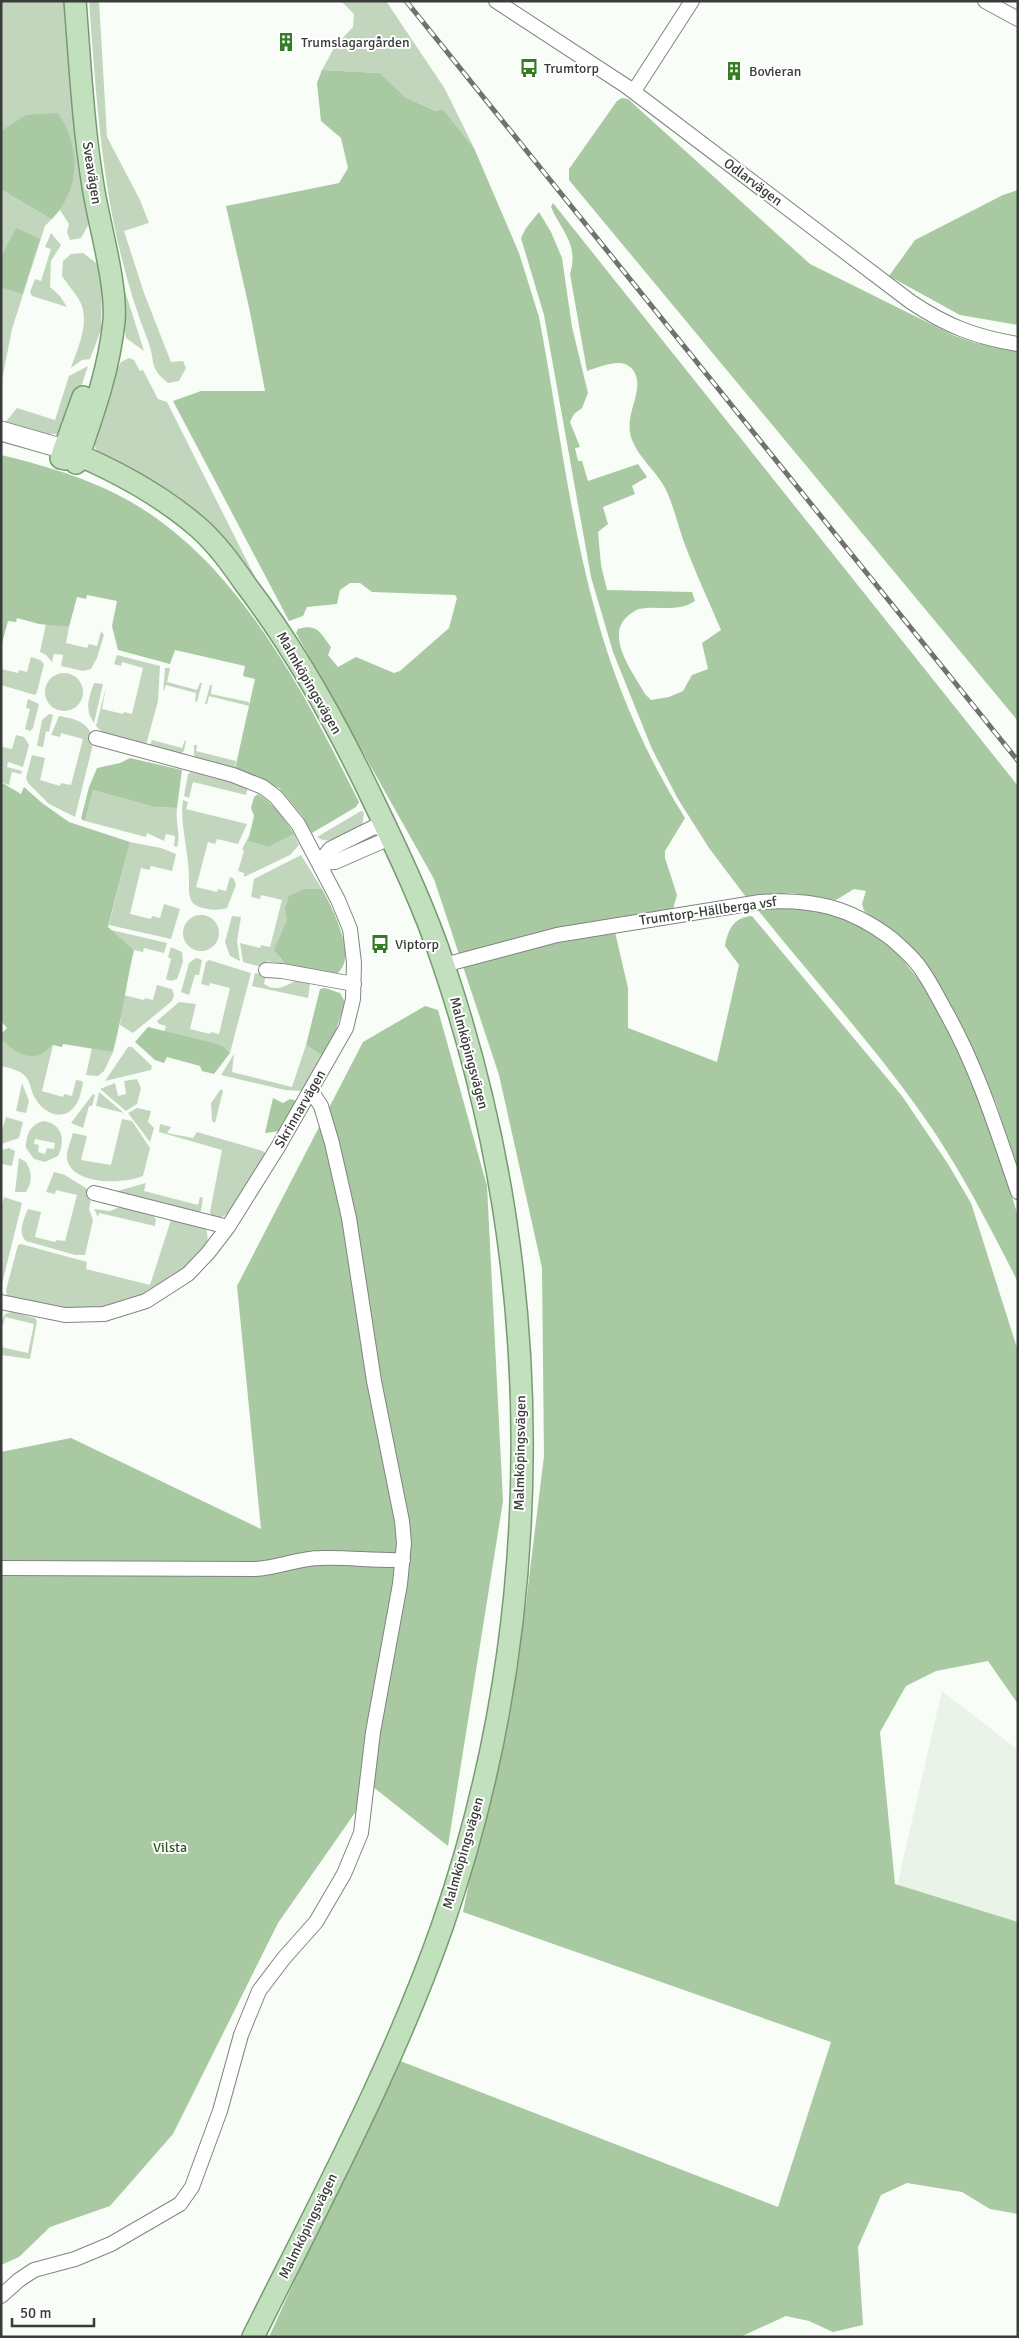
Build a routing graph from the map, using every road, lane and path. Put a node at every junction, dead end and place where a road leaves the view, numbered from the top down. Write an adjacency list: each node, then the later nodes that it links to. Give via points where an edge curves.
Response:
1 (75, 1): 10 (main road, Sveavägen, via 86,140 114,320 110,343 95,365)
2 (496, 1): 6 (street, Odlarvägen)
3 (692, 1): 6 (street)
4 (985, 1): 5 (street)
5 (1018, 19)
6 (634, 91): 7 (street, Odlarvägen, via 937,320 953,328)
7 (1018, 344)
8 (1, 431): 10 (main road)
9 (1, 442): 10 (main road)
10 (70, 456): 12 (main road, Malmköpingsvägen, via 125,477 163,500 202,531 232,564 300,663 361,774)
11 (96, 738): 13 (street, Skrinnarvägen, via 233,775 263,787 276,797 298,824)
12 (387, 829): 13 (street, via 383,841 335,862); 14 (main road, Malmköpingsvägen, via 416,890)
13 (319, 863): 16 (street, Skrinnarvägen, via 350,929)
14 (444, 964): 18 (street, Trumtorp-Hällberga vsf, via 557,935 760,902 807,902 846,912 884,933 920,967 953,1024 986,1096); 25 (main road, Malmköpingsvägen, via 468,1044 493,1150 509,1245 519,1344 521,1493 516,1584 507,1654 494,1733 476,1810 439,1934 377,2085)
15 (266, 970): 16 (street)
16 (354, 984): 17 (street, Skrinnarvägen, via 346,1028)
17 (311, 1092): 20 (street, Skrinnarvägen); 22 (street, via 321,1106 332,1143 348,1218 374,1381 402,1521)
18 (1018, 1192)
19 (94, 1194): 20 (street)
20 (228, 1227): 21 (street, Skrinnarvägen, via 188,1274 146,1301 124,1309 104,1314 65,1315)
21 (1, 1302)
22 (403, 1560): 23 (street, via 320,1558 255,1569); 24 (street, via 373,1732 361,1833 344,1874 316,1922 259,1991 241,2035 220,2111 192,2187 180,2204 111,2244 82,2257 34,2270)
23 (1, 1568)
24 (1, 2296)
25 (253, 2337)

